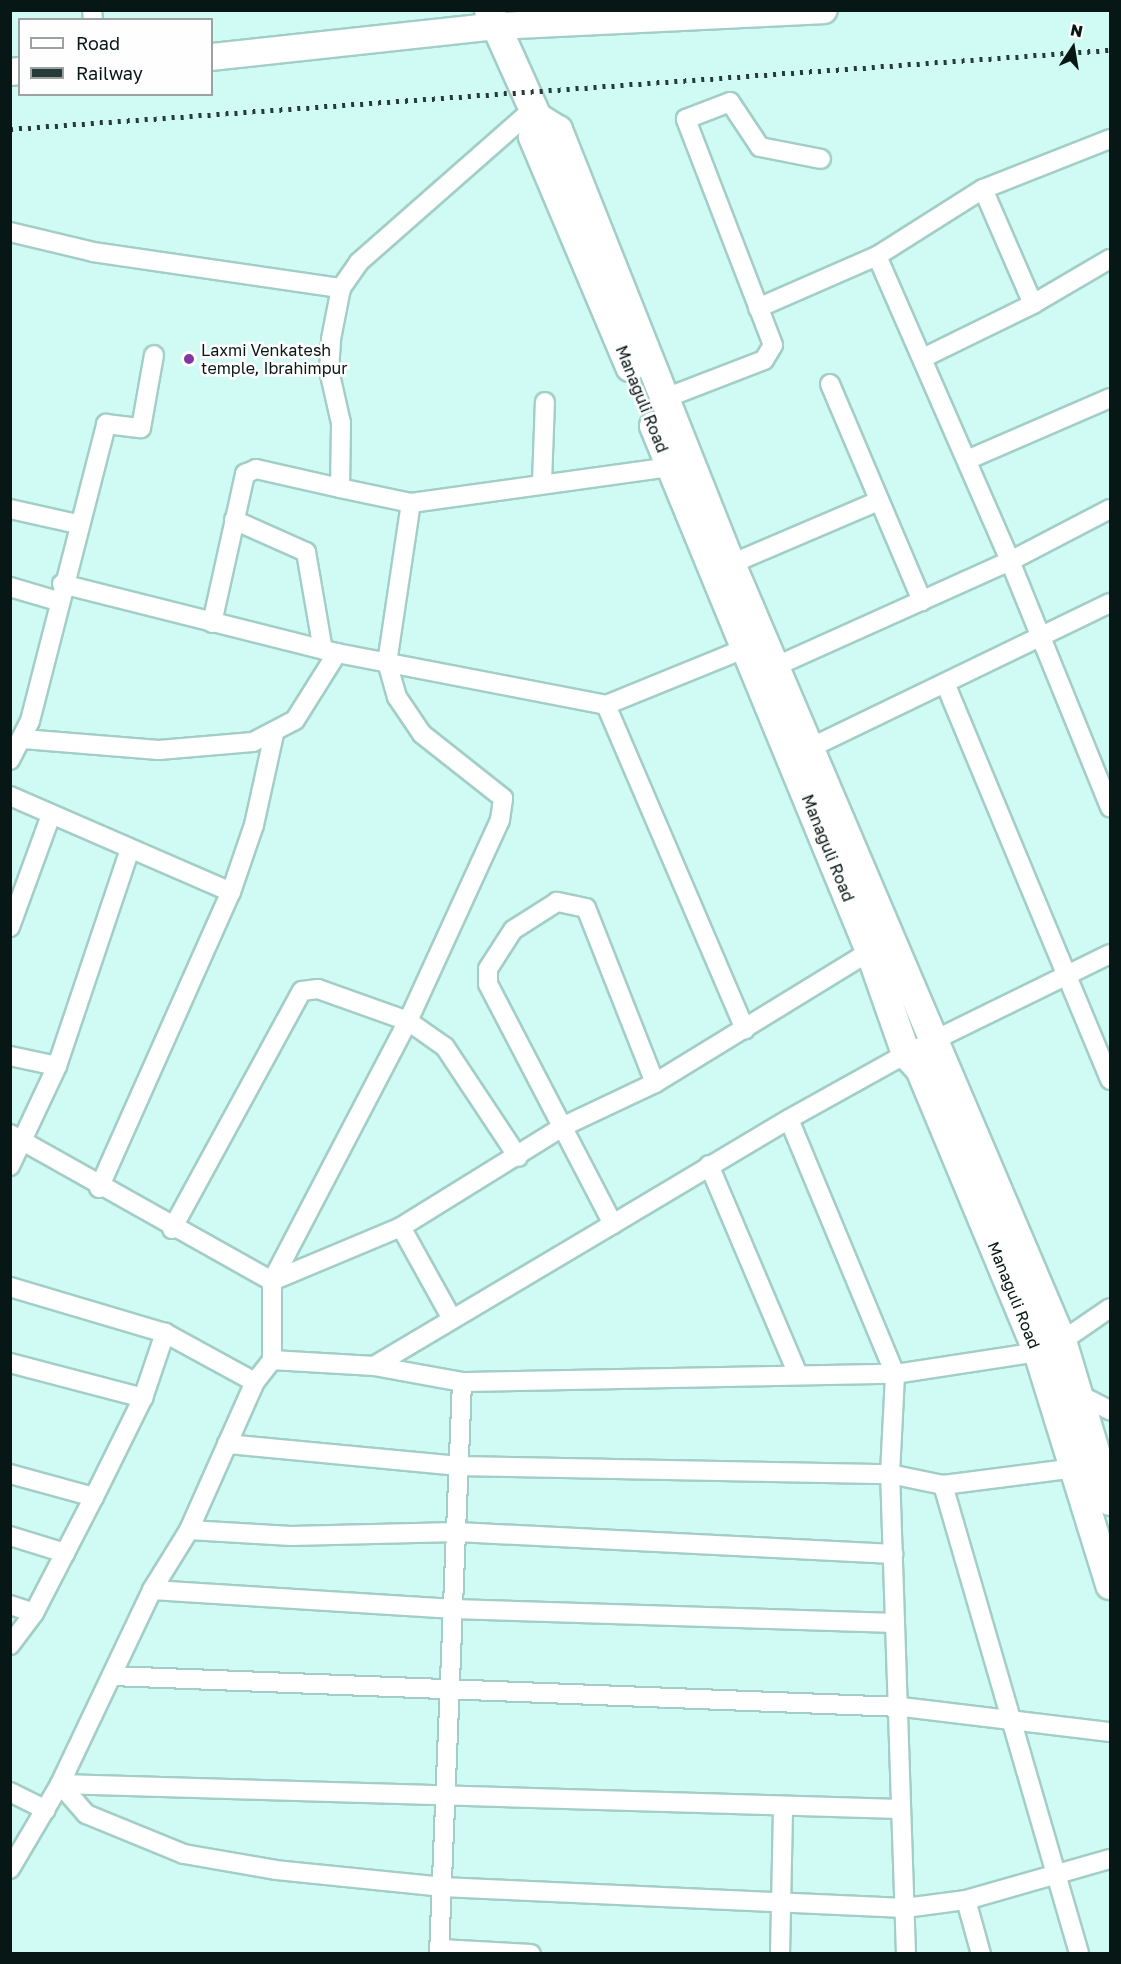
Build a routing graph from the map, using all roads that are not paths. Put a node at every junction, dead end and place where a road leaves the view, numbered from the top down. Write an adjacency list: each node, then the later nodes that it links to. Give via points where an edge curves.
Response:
1 (824, 10): 2 (street)
2 (494, 18): 3 (street); 4 (main road, Managuli Road)
3 (213, 57)
4 (535, 113): 13 (street, via 359,262); 20 (main road, Managuli Road, via 558,130); 23 (main road, Managuli Road, via 533,137)
5 (1110, 139): 6 (street)
6 (1092, 143): 7 (street); 9 (street)
7 (1110, 155)
8 (821, 159): 15 (street, via 760,147 730,102 686,119)
9 (983, 189): 11 (street); 14 (street)
10 (10, 232): 13 (street, via 93,252)
11 (877, 256): 15 (street); 17 (street)
12 (1110, 259): 14 (street)
13 (341, 288): 25 (street, via 329,370 341,423)
14 (1033, 304): 17 (street)
15 (758, 308): 20 (street, via 773,345 771,354)
16 (154, 355): 31 (street, via 141,428 106,424)
17 (923, 358): 22 (street)
18 (830, 384): 26 (street)
19 (1110, 398): 22 (street)
20 (663, 399): 33 (main road, Managuli Road)
21 (545, 402): 24 (street)
22 (967, 460): 32 (street)
23 (670, 467): 24 (street); 40 (main road, Managuli Road)
24 (542, 482): 27 (street)
25 (340, 488): 27 (street); 30 (street, via 256,469 242,479)
26 (879, 501): 33 (street); 36 (street)
27 (411, 504): 42 (street)
28 (1110, 508): 32 (street)
29 (10, 509): 31 (street)
30 (234, 520): 38 (street); 41 (street, via 306,552)
31 (76, 524): 35 (street)
32 (1010, 561): 36 (street); 39 (street)
33 (731, 564): 43 (main road, Managuli Road)
34 (10, 587): 35 (street)
35 (60, 592): 38 (street); 47 (street)
36 (922, 601): 43 (street)
37 (1110, 603): 39 (street)
38 (212, 623): 41 (street)
39 (1041, 637): 44 (street); 51 (street)
40 (744, 649): 45 (street); 56 (main road, Managuli Road)
41 (330, 651): 42 (street); 46 (street, via 295,720)
42 (387, 663): 45 (street); 59 (street, via 397,697 422,735 498,789 504,807)
43 (774, 667): 48 (main road, Managuli Road)
44 (945, 683): 48 (street); 58 (street)
45 (606, 705): 60 (street)
46 (274, 734): 47 (street, via 253,742 159,750); 54 (street, via 254,825)
47 (23, 739): 49 (street)
48 (810, 748): 61 (main road, Managuli Road)
49 (10, 760)
50 (10, 796): 52 (street)
51 (1109, 801)
52 (51, 815): 53 (street); 55 (street)
53 (130, 849): 54 (street); 64 (street)
54 (231, 892): 73 (street)
55 (10, 927)
56 (870, 951): 60 (street); 62 (main road, Managuli Road)
57 (1110, 954): 58 (street)
58 (1064, 977): 61 (street); 65 (street)
59 (408, 1021): 70 (street, via 445,1047); 76 (street, via 318,989 302,991); 77 (street)
60 (745, 1029): 66 (street)
61 (934, 1041): 62 (street); 82 (main road, Managuli Road)
62 (906, 1054): 67 (street); 82 (main road, Managuli Road, via 921,1069)
63 (10, 1056): 64 (street)
64 (57, 1066): 69 (street)
65 (1110, 1080)
66 (655, 1083): 68 (street); 68 (street, via 586,908 557,902 513,930 486,978)
67 (789, 1119): 71 (street); 87 (street)
68 (564, 1126): 70 (street); 74 (street)
69 (15, 1139): 72 (street); 73 (street)
70 (518, 1157): 75 (street)
71 (708, 1165): 74 (street); 86 (street)
72 (10, 1166)
73 (99, 1188): 76 (street)
74 (612, 1224): 80 (street)
75 (401, 1227): 77 (street); 80 (street)
76 (172, 1229): 77 (street, via 239,1259)
77 (272, 1281): 83 (street)
78 (10, 1287): 81 (street)
79 (1110, 1308): 82 (street)
80 (452, 1319): 85 (street)
81 (165, 1333): 88 (street); 91 (street)
82 (1050, 1346): 87 (street); 90 (main road, Managuli Road); 95 (main road, Managuli Road)
83 (272, 1360): 85 (street); 88 (street)
84 (10, 1363): 91 (street)
85 (374, 1366): 89 (street)
86 (797, 1372): 87 (street); 89 (street)
87 (895, 1374): 97 (street)
88 (255, 1382): 93 (street)
89 (462, 1382): 94 (street)
90 (1080, 1395): 92 (street); 100 (main road, Managuli Road)
91 (143, 1398): 99 (street)
92 (1110, 1410)
93 (228, 1444): 94 (street); 101 (street)
94 (458, 1466): 97 (street); 102 (street)
95 (1076, 1468): 98 (street); 106 (main road, Managuli Road)
96 (10, 1474): 99 (street)
97 (890, 1474): 98 (street); 105 (street)
98 (943, 1485): 116 (street)
99 (94, 1497): 104 (street)
100 (1110, 1501)
101 (189, 1530): 102 (street, via 291,1536); 107 (street)
102 (457, 1532): 105 (street); 109 (street)
103 (10, 1536): 104 (street)
104 (65, 1553): 110 (street)
105 (893, 1554): 111 (street)
106 (1110, 1585)
107 (152, 1590): 109 (street); 113 (street)
108 (10, 1605): 110 (street)
109 (454, 1609): 111 (street); 114 (street)
110 (34, 1613): 112 (street)
111 (895, 1623): 115 (street)
112 (10, 1645)
113 (112, 1676): 114 (street); 118 (street)
114 (449, 1687): 115 (street); 120 (street)
115 (902, 1707): 116 (street); 122 (street)
116 (1009, 1716): 117 (street); 126 (street)
117 (1110, 1732)
118 (60, 1784): 120 (street); 123 (street); 127 (street, via 86,1814 184,1854 276,1870)
119 (10, 1792): 123 (street)
120 (444, 1793): 121 (street); 127 (street)
121 (783, 1806): 122 (street); 129 (street)
122 (900, 1809): 130 (street)
123 (46, 1810): 125 (street)
124 (1110, 1859): 126 (street)
125 (10, 1869)
126 (1059, 1877): 128 (street); 136 (street)
127 (442, 1887): 129 (street); 131 (street)
128 (966, 1900): 130 (street); 135 (street)
129 (783, 1903): 130 (street); 133 (street)
130 (905, 1908): 134 (street)
131 (439, 1951): 132 (street)
132 (531, 1953)
133 (780, 1953)
134 (906, 1953)
135 (981, 1953)
136 (1080, 1953)

